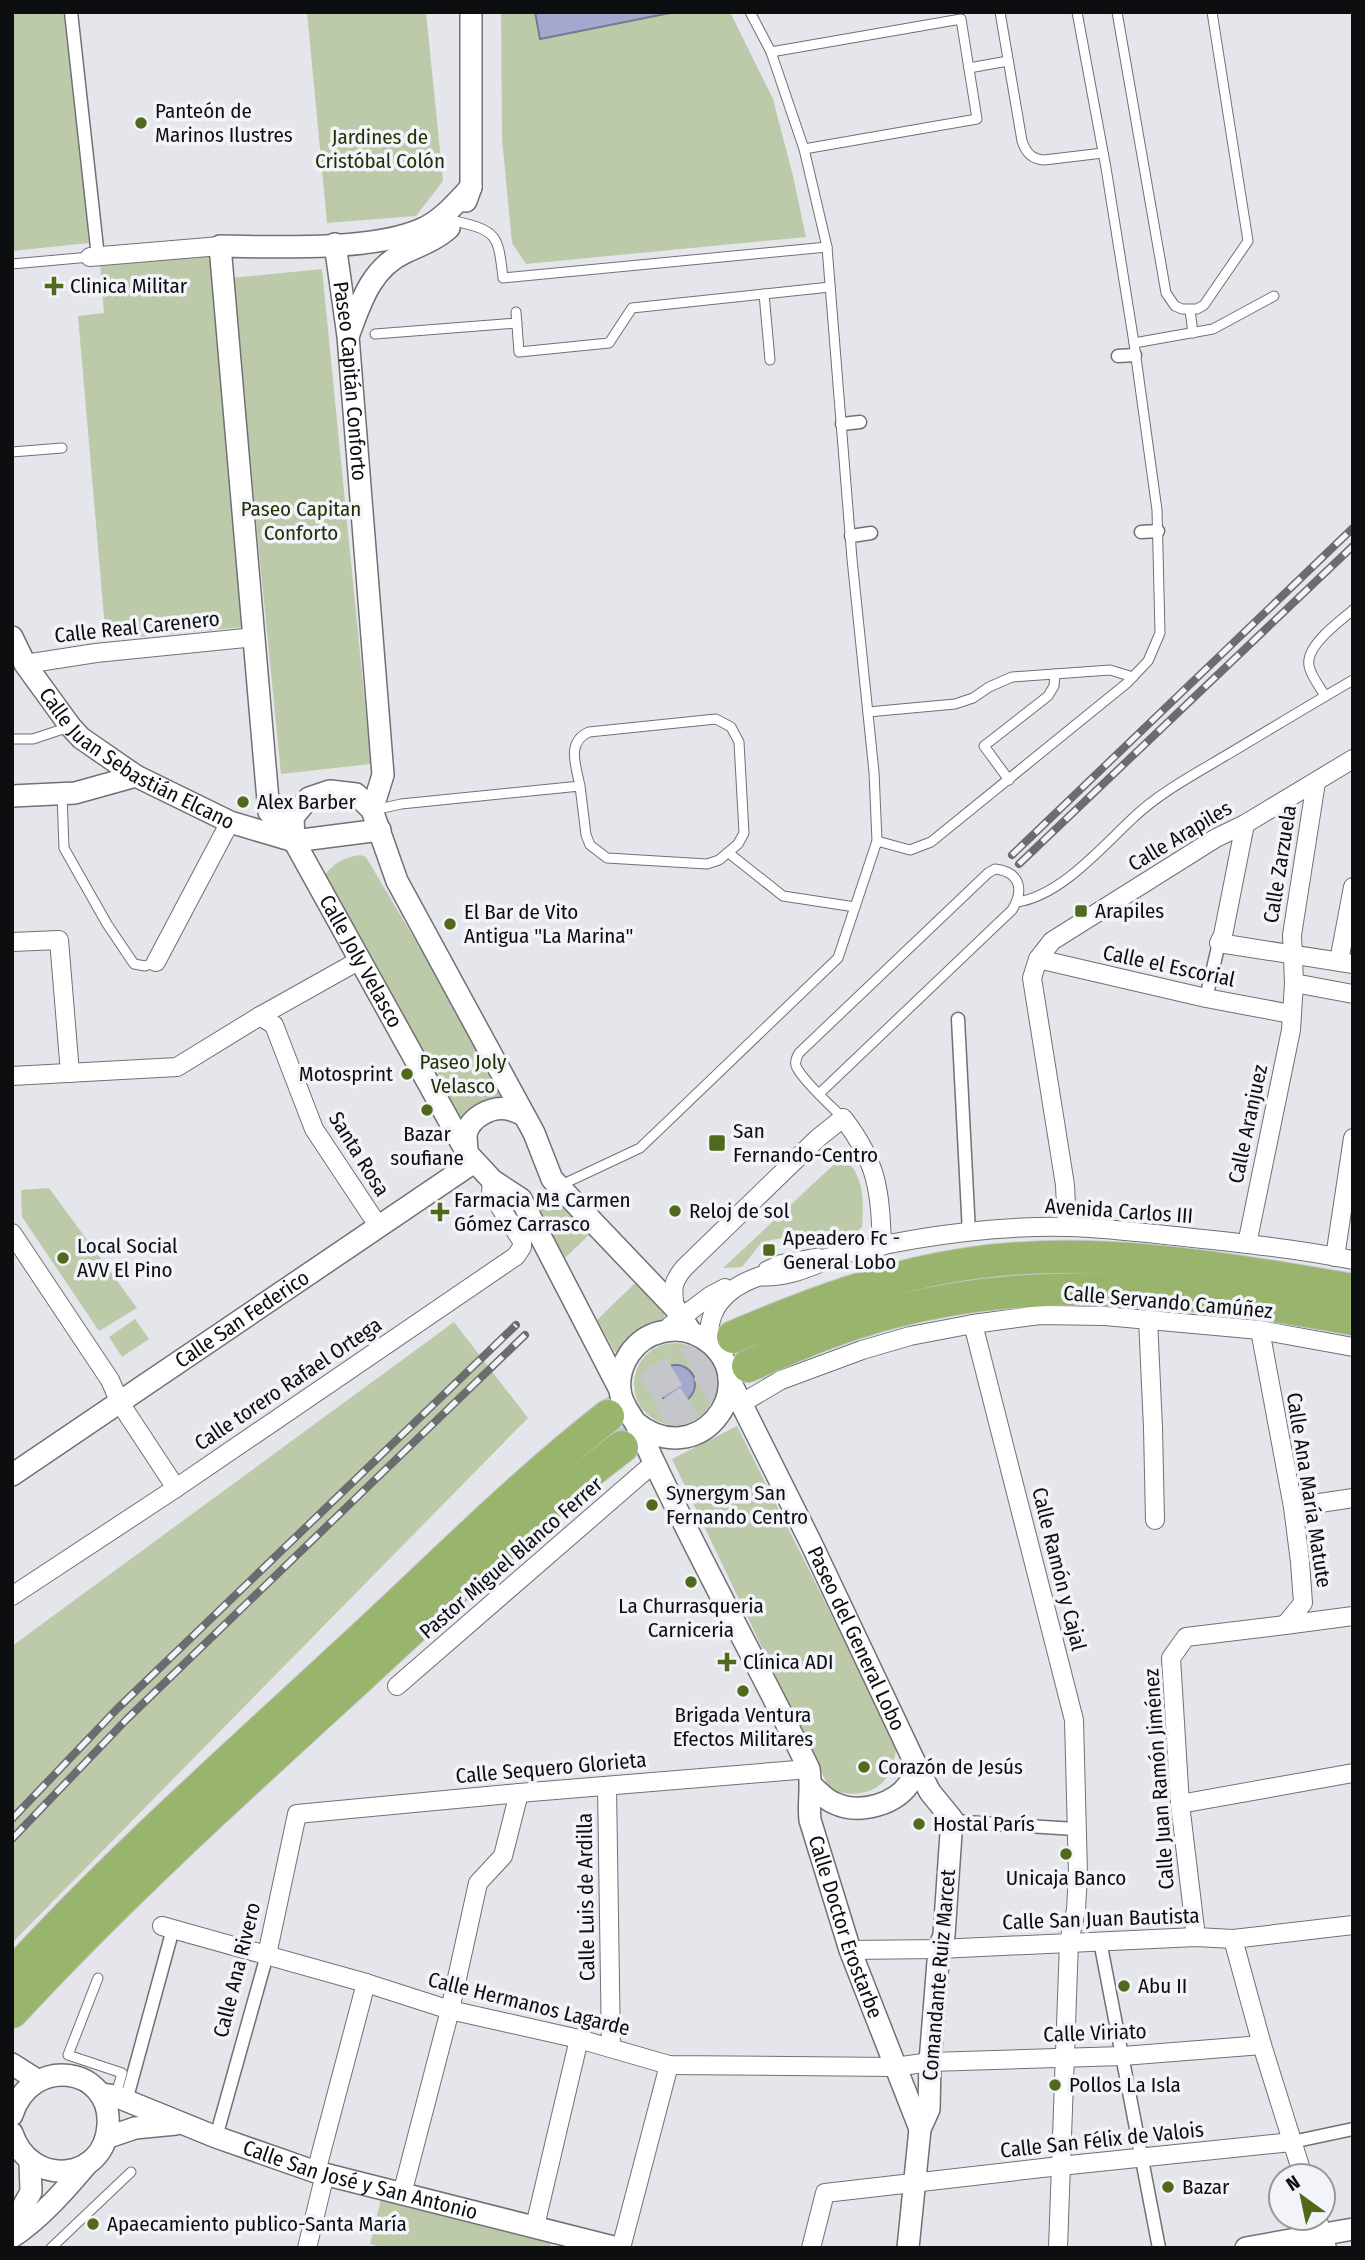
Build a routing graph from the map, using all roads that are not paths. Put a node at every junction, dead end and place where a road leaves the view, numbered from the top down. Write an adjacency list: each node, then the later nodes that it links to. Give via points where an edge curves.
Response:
1 (71, 12): 18 (street)
2 (471, 12): 13 (street)
3 (750, 12): 8 (lane)
4 (1000, 12): 9 (lane)
5 (1077, 12): 12 (lane)
6 (1117, 12): 23 (lane, via 1166,293 1175,306)
7 (1212, 12): 23 (lane, via 1248,241 1209,299)
8 (771, 52): 10 (lane, via 961,19); 11 (lane)
9 (1008, 61): 10 (lane); 12 (lane, via 1027,153 1044,160)
10 (969, 68): 11 (lane, via 978,120)
11 (804, 149): 17 (lane)
12 (1103, 153): 29 (lane)
13 (471, 187): 14 (street); 15 (street, via 441,218 422,229)
14 (455, 221): 17 (lane, via 484,228 499,245 503,278 513,282); 28 (street, via 445,232 381,268)
15 (335, 244): 16 (street); 28 (street, Paseo Capitán Conforto)
16 (220, 246): 18 (street); 42 (street)
17 (827, 247): 20 (lane)
18 (94, 257): 19 (lane)
19 (12, 264)
20 (831, 287): 21 (lane); 33 (lane)
21 (764, 294): 25 (lane, via 632,308 609,343 519,352); 31 (lane)
22 (1274, 296): 26 (lane, via 1213,329)
23 (1189, 310): 26 (lane)
24 (516, 312): 25 (lane)
25 (517, 323): 27 (lane)
26 (1193, 333): 29 (lane)
27 (375, 334)
28 (348, 336): 58 (street, Paseo Capitán Conforto, via 383,775)
29 (1135, 349): 30 (street); 36 (lane)
30 (1118, 356)
31 (770, 360)
32 (860, 422): 33 (street)
33 (842, 424): 39 (lane)
34 (62, 447): 35 (lane)
35 (12, 452)
36 (1158, 531): 37 (street); 45 (lane, via 1160,633 1148,661)
37 (1141, 532)
38 (871, 533): 39 (street)
39 (850, 536): 48 (lane)
40 (1353, 610): 47 (lane, via 1309,656 1309,669)
41 (12, 636): 43 (street, Calle Juan Sebastián Elcano)
42 (255, 637): 43 (street, Calle Real Carenero); 62 (street, Calle Joly Velasco, via 269,812)
43 (25, 664): 49 (street, Calle Juan Sebastián Elcano)
44 (1055, 674): 45 (lane, via 1110,670); 48 (lane, via 1012,677 955,704); 53 (lane, via 1048,696 984,746)
45 (1133, 677): 53 (lane)
46 (1353, 680): 47 (lane)
47 (1325, 696): 66 (lane, via 1170,789 1061,881 1037,897)
48 (868, 712): 63 (lane)
49 (70, 726): 50 (lane, via 33,739); 52 (street, Calle Juan Sebastián Elcano)
50 (12, 739)
51 (1353, 759): 54 (street, Calle Arapiles)
52 (136, 776): 56 (street); 59 (street, Calle Juan Sebastián Elcano)
53 (1009, 780): 63 (lane, via 921,847 910,850)
54 (1316, 782): 60 (street, Calle Arapiles); 70 (street, Calle Zarzuela, via 1292,935)
55 (580, 786): 58 (lane); 64 (lane, via 586,835 590,845 607,858 707,864); 64 (lane, via 574,751 583,734 708,718 724,722 738,742 744,833)
56 (55, 794): 57 (street); 73 (lane, via 64,848 101,913 130,960 140,966)
57 (12, 796)
58 (372, 810): 61 (street); 62 (street, via 355,794 321,792 309,798 293,817)
59 (230, 821): 62 (street, Calle Juan Sebastián Elcano); 73 (street)
60 (1245, 824): 69 (street); 72 (street, Calle Arapiles, via 1052,942)
61 (380, 830): 62 (street); 84 (street, via 397,881)
62 (294, 841): 71 (street, Calle Joly Velasco)
63 (877, 841): 67 (lane)
64 (730, 853): 67 (lane, via 783,896)
65 (1353, 887): 74 (street)
66 (1017, 902): 83 (lane); 83 (lane, via 1015,878 1002,870 988,873 803,1048 796,1065)
67 (855, 907): 89 (lane, via 838,958 653,1138 640,1148)
68 (12, 942): 81 (street, via 59,940)
69 (1219, 943): 70 (street, Calle el Escorial); 77 (street)
70 (1294, 954): 74 (street, Calle el Escorial); 75 (street, Calle Zarzuela)
71 (360, 960): 80 (street); 87 (street, Calle Joly Velasco)
72 (1038, 960): 77 (street, Calle el Escorial); 92 (street, via 1032,978 1065,1185)
73 (156, 962)
74 (1346, 963)
75 (1294, 983): 76 (street); 78 (street, Calle Aranjuez)
76 (1353, 994)
77 (1206, 998): 78 (street, Calle el Escorial)
78 (1291, 1014): 95 (street, Calle Aranjuez)
79 (958, 1019): 94 (street)
80 (267, 1020): 81 (street, via 177,1067); 91 (street, Santa Rosa, via 314,1129)
81 (70, 1073): 82 (street)
82 (12, 1076)
83 (820, 1093): 85 (lane)
84 (524, 1115): 87 (street, via 507,1109 482,1114 466,1133); 89 (street)
85 (843, 1118): 96 (street, via 859,1139 876,1177); 103 (street, via 673,1281 673,1294)
86 (1353, 1138): 97 (street)
87 (470, 1157): 88 (street); 91 (street, Calle San Federico)
88 (492, 1180): 90 (street); 112 (street, Calle torero Rafael Ortega, via 491,1194 523,1247 516,1256)
89 (555, 1182): 90 (street); 103 (street)
90 (521, 1199): 109 (street)
91 (379, 1227): 107 (street, Calle San Federico)
92 (1066, 1227): 94 (street, Avenida Carlos III); 95 (street, Avenida Carlos III)
93 (12, 1233): 107 (street, via 110,1380)
94 (969, 1233): 96 (street, Avenida Carlos III)
95 (1247, 1244): 97 (street, Avenida Carlos III)
96 (882, 1245): 98 (street, Avenida Carlos III)
97 (1344, 1259)
98 (745, 1283): 103 (street, via 715,1307 709,1327); 103 (street, Avenida Carlos III, via 710,1296)
99 (1353, 1290): 103 (highway, via 1171,1262 1008,1259 928,1272)
100 (1353, 1318): 106 (highway, via 1166,1291 1009,1291 893,1312 818,1335)
101 (1148, 1319): 102 (street, Calle Servando Camúñez, via 1050,1315); 104 (street, Calle Servando Camúñez); 115 (street)
102 (973, 1324): 108 (street, Calle Servando Camúñez, via 862,1350 781,1380); 128 (street, Calle Ramón y Cajal, via 1074,1720)
103 (698, 1327): 106 (street); 109 (street, via 663,1331 646,1338 628,1355 623,1366)
104 (1260, 1330): 105 (street, Calle Servando Camúñez); 114 (street, Calle Ana María Matute)
105 (1353, 1347)
106 (738, 1372): 108 (street, Paseo del General Lobo); 109 (street, via 725,1403 703,1431 667,1438)
107 (120, 1403): 111 (street, Calle San Federico); 112 (street)
108 (742, 1403): 120 (street, Paseo del General Lobo)
109 (621, 1419): 110 (street); 138 (highway, via 530,1482 156,1829); 142 (highway, via 586,1474 184,1839)
110 (654, 1463): 119 (street, Pastor Miguel Blanco Ferrer); 122 (street)
111 (12, 1475)
112 (176, 1488): 116 (street, Calle torero Rafael Ortega)
113 (1353, 1498): 114 (street)
114 (1293, 1507): 118 (street, Calle Ana María Matute, via 1303,1603)
115 (1155, 1520)
116 (12, 1596)
117 (1353, 1616): 118 (street)
118 (1286, 1625): 125 (street, Calle Juan Ramón Jiménez, via 1186,1637 1171,1658)
119 (397, 1686)
120 (915, 1763): 122 (street, via 913,1778 906,1786 874,1807 834,1803); 127 (street, Paseo del General Lobo)
121 (1353, 1773): 125 (street)
122 (810, 1778): 123 (street, Calle Sequero Glorieta); 136 (street, Calle Doctor Erostarbe, via 810,1820)
123 (607, 1786): 124 (street, Calle Sequero Glorieta); 145 (street, Calle Luis de Ardilla)
124 (519, 1793): 126 (street, Calle Sequero Glorieta); 141 (street, via 503,1856 478,1883)
125 (1180, 1804): 131 (street, Calle Juan Ramón Jiménez)
126 (297, 1814): 137 (street, Calle Ana Rivero)
127 (952, 1819): 128 (street); 135 (street, Comandante Ruiz Marcet, via 944,1935)
128 (1075, 1829): 134 (street, Calle Ramón y Cajal, via 1078,1874)
129 (1353, 1925): 132 (street, Calle San Juan Bautista)
130 (167, 1927): 137 (street, Calle Hermanos Lagarde); 153 (street)
131 (1196, 1937): 132 (street, Calle San Juan Bautista); 133 (street, Calle San Juan Bautista)
132 (1233, 1939): 144 (street)
133 (1100, 1941): 134 (street, Calle San Juan Bautista); 147 (street)
134 (1069, 1942): 135 (street, Calle San Juan Bautista); 146 (street, Calle Ramón y Cajal)
135 (939, 1949): 136 (street, Calle San Juan Bautista); 148 (street, Comandante Ruiz Marcet)
136 (850, 1950): 151 (street, Calle Doctor Erostarbe)
137 (267, 1955): 140 (street, Calle Hermanos Lagarde); 159 (street, Calle Ana Rivero)
138 (12, 1975)
139 (98, 1978): 153 (lane, via 68,2055 122,2073)
140 (366, 1983): 141 (street, Calle Hermanos Lagarde); 168 (street)
141 (450, 2010): 143 (street, Calle Hermanos Lagarde); 170 (street)
142 (12, 2012)
143 (579, 2039): 145 (street, Calle Hermanos Lagarde); 172 (street)
144 (1262, 2045): 147 (street, Calle Viriato); 161 (street)
145 (611, 2048): 150 (street, Calle Hermanos Lagarde)
146 (1064, 2056): 147 (street, Calle Viriato); 148 (street, Calle Viriato); 166 (street, Calle Ramón y Cajal)
147 (1123, 2056): 162 (street)
148 (930, 2062): 151 (street, Calle Viriato); 156 (street, Comandante Ruiz Marcet, via 929,2109)
149 (12, 2064): 152 (street)
150 (669, 2065): 151 (street, Calle Hermanos Lagarde); 178 (street)
151 (895, 2067): 156 (street, Calle Doctor Erostarbe)
152 (37, 2080): 153 (street, via 64,2074); 154 (street, via 20,2095)
153 (114, 2097): 155 (street); 160 (street, via 106,2108)
154 (12, 2115)
155 (182, 2123): 159 (street, Calle San José y San Antonio); 160 (street, Calle San José y San Antonio, via 135,2128)
156 (920, 2129): 169 (street)
157 (1353, 2129): 161 (street)
158 (12, 2133): 163 (street)
159 (216, 2137): 168 (street, Calle San José y San Antonio)
160 (106, 2138): 164 (street)
161 (1292, 2142): 162 (street, Calle San Félix de Valois); 165 (street)
162 (1142, 2158): 166 (street, Calle San Félix de Valois); 182 (street)
163 (30, 2162): 164 (street, via 60,2172); 171 (street, via 31,2192)
164 (89, 2162): 175 (street)
165 (1298, 2162)
166 (1060, 2166): 169 (street, Calle San Félix de Valois); 181 (street, Calle Ramón y Cajal)
167 (131, 2172): 176 (lane)
168 (321, 2173): 170 (street, Calle San José y San Antonio); 177 (street)
169 (916, 2184): 179 (street, Calle San Félix de Valois, via 825,2193); 180 (street)
170 (402, 2194): 172 (street, Calle San José y San Antonio)
171 (12, 2226)
172 (535, 2226): 178 (street, Calle San José y San Antonio)
173 (1353, 2230): 174 (street)
174 (1322, 2233): 183 (street)
175 (12, 2237)
176 (51, 2248)
177 (307, 2248)
178 (619, 2248)
179 (811, 2248)
180 (908, 2248)
181 (1058, 2248)
182 (1159, 2248)
183 (1246, 2248)

